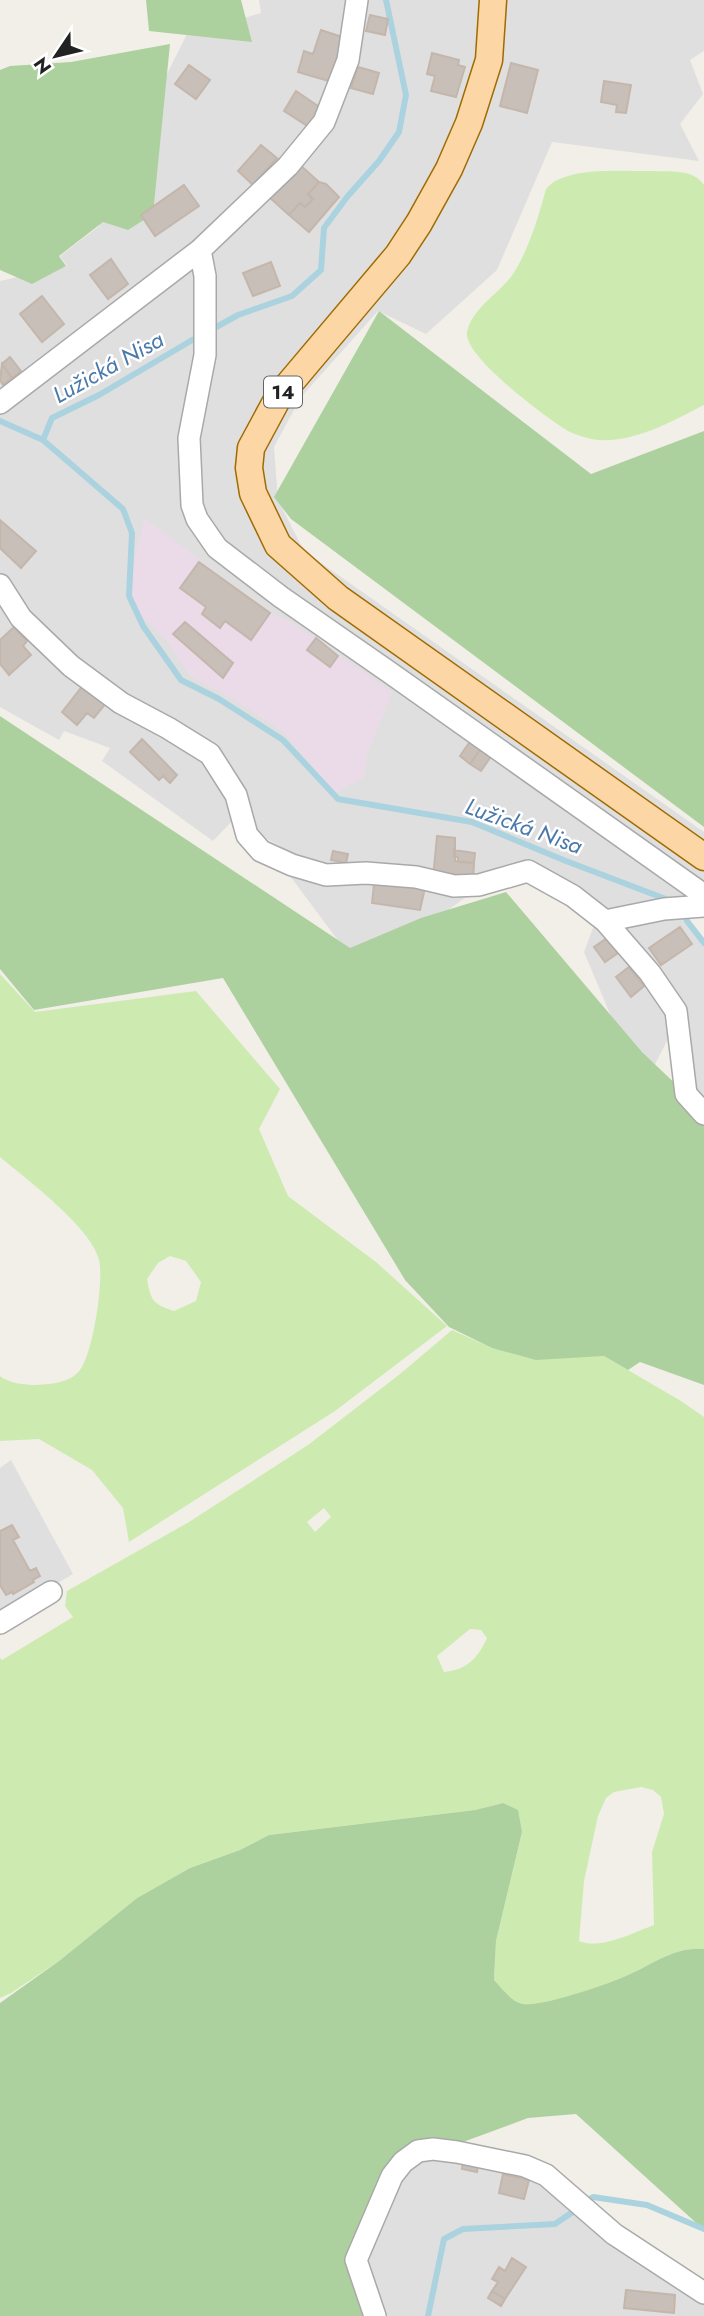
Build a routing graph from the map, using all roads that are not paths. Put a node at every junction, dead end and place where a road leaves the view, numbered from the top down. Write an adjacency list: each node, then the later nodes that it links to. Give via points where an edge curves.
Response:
1 (357, 0): 3 (street, via 348,60 324,122 288,166)
2 (493, 0): 6 (main road, 14, via 489,60 449,169 398,255 279,396 251,448 253,494 278,545 338,598)
3 (200, 250): 4 (street); 7 (street, via 205,276 205,355 189,438 190,465 195,512 217,548)
4 (0, 403)
5 (0, 585): 9 (street, via 21,618 71,666 121,703 210,754 236,794 247,835 261,851 326,876 366,873 454,886 480,885 528,870)
6 (704, 857)
7 (704, 895)
8 (704, 906): 9 (street)
9 (605, 921): 10 (street, via 676,1012 686,1094)
10 (704, 1114)
11 (51, 1592): 12 (street)
12 (0, 1623)
13 (704, 2293): 14 (street, via 614,2234 546,2175 524,2166 433,2149 418,2151 392,2176 356,2260)
14 (375, 2316)

